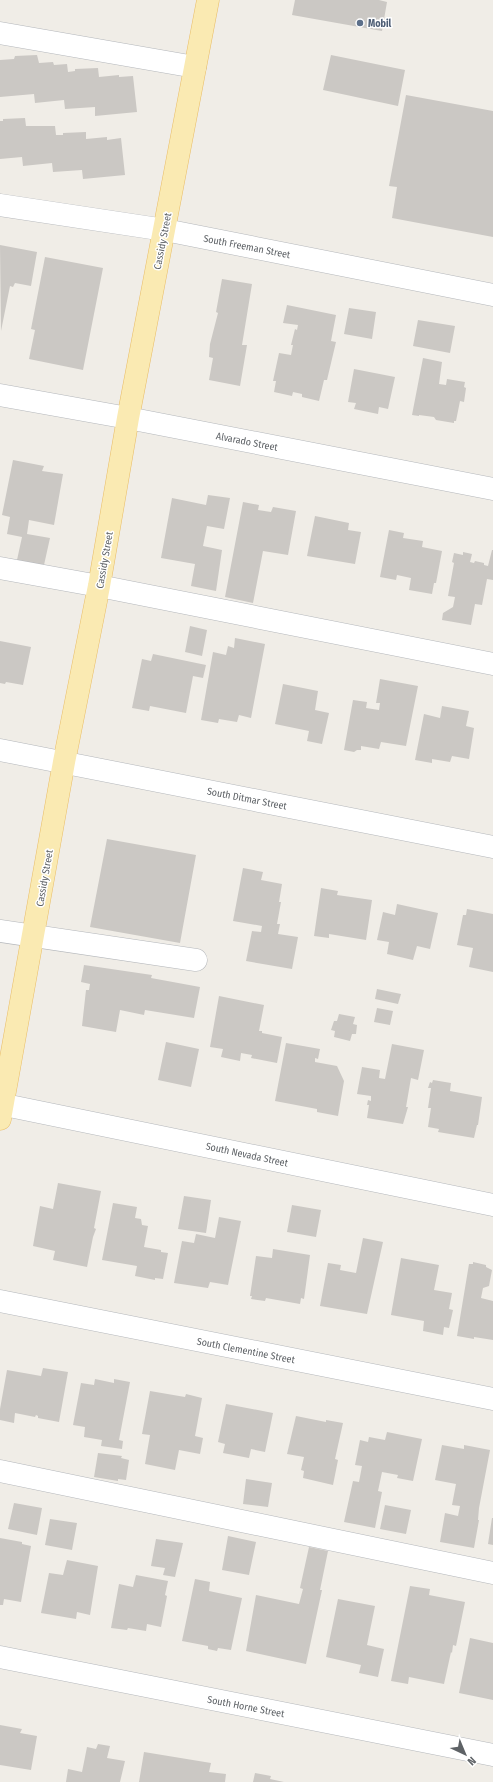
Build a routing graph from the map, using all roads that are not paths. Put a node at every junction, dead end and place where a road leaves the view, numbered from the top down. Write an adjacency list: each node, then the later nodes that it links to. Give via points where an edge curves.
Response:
1 (208, 0): 3 (main road, Cassidy Street)
2 (0, 33): 3 (street)
3 (195, 67): 5 (main road, Cassidy Street)
4 (0, 205): 5 (street, South Freeman Street)
5 (165, 230): 6 (street, South Freeman Street); 8 (main road, Cassidy Street)
6 (493, 295)
7 (0, 395): 8 (street, Alvarado Street)
8 (128, 418): 9 (street, Alvarado Street); 11 (main road, Cassidy Street)
9 (493, 489)
10 (0, 568): 11 (street)
11 (99, 586): 12 (street); 14 (main road, Cassidy Street)
12 (493, 664)
13 (0, 750): 14 (street, South Ditmar Street)
14 (64, 762): 15 (street, South Ditmar Street); 17 (main road, Cassidy Street)
15 (493, 846)
16 (0, 931): 17 (street)
17 (34, 936): 18 (street); 19 (main road, Cassidy Street)
18 (196, 960)
19 (1, 1109): 20 (street, South Nevada Street)
20 (493, 1205)
21 (0, 1301): 22 (street, South Clementine Street)
22 (493, 1399)
23 (0, 1471): 24 (street)
24 (493, 1573)
25 (0, 1657): 26 (street, South Horne Street)
26 (493, 1755)

